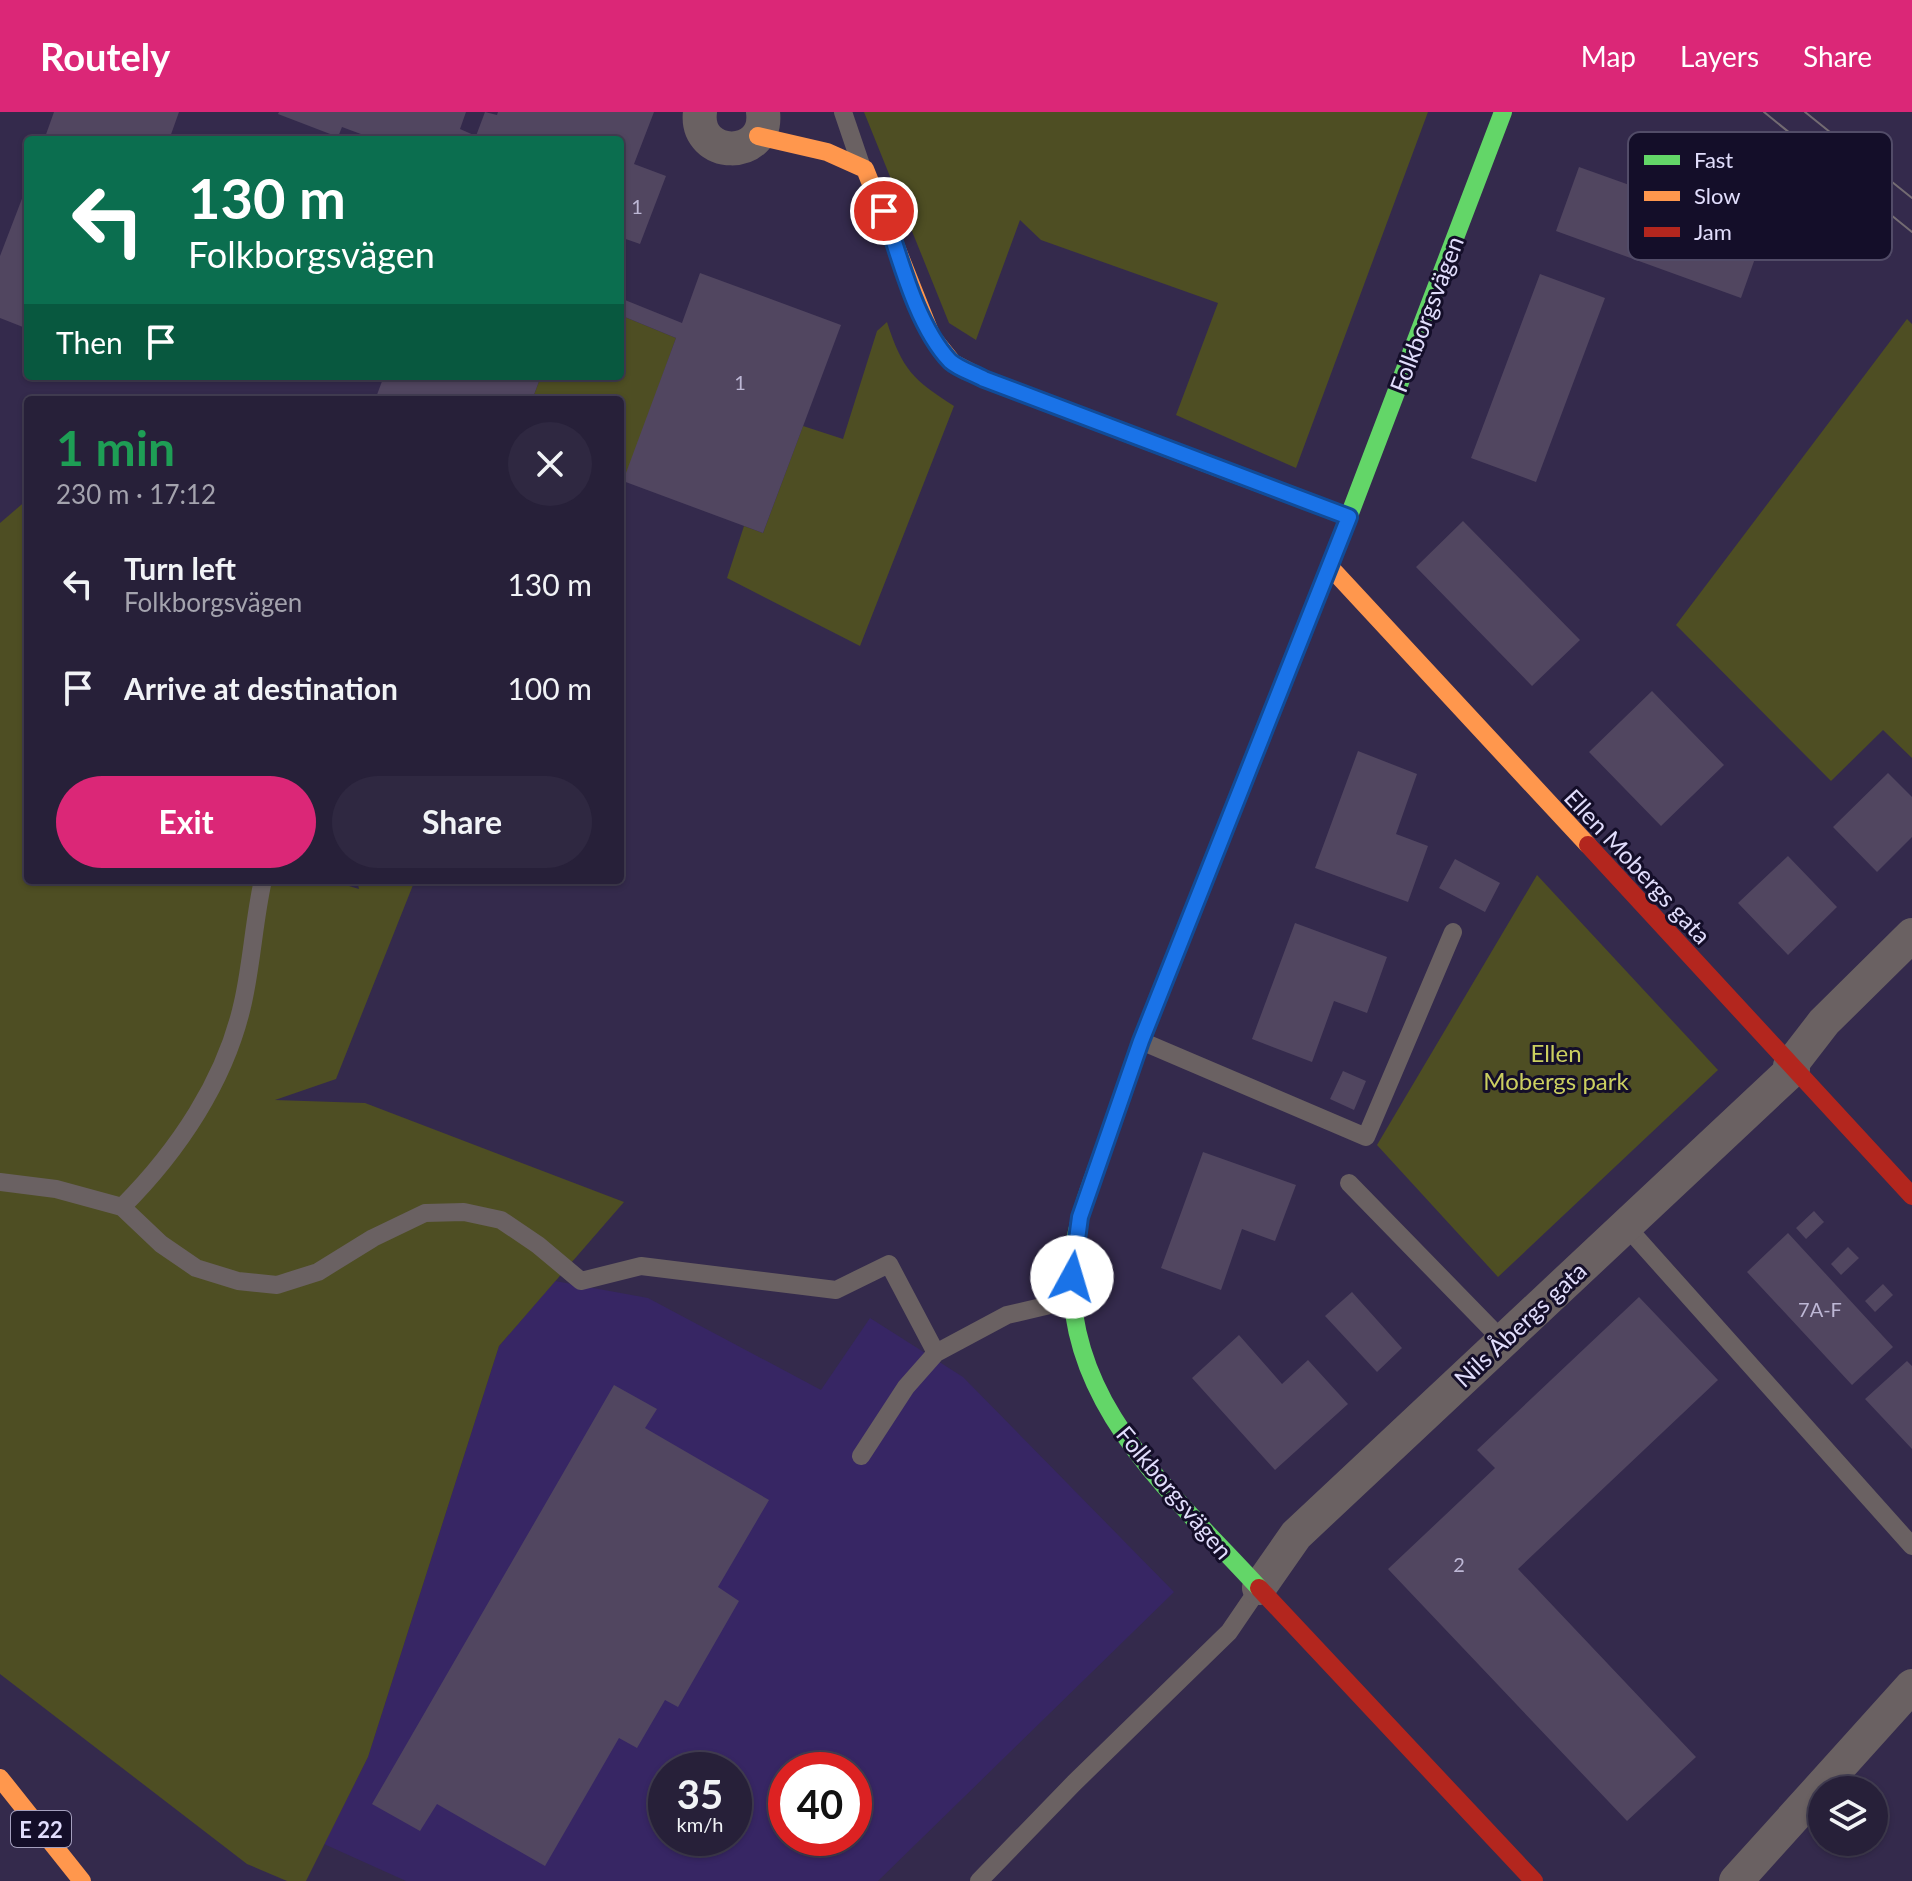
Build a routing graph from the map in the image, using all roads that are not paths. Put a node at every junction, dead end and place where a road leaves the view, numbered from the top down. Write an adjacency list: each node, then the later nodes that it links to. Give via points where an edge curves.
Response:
1 (700, 112): 4 (street, via 702,131 718,146 740,149)
2 (843, 112): 5 (lane)
3 (1503, 112): 6 (main road, Folkborgsvägen)
4 (760, 124): 5 (main road)
5 (861, 167): 6 (main road, via 884,211 932,337 953,363)
6 (1349, 517): 7 (main road, Folkborgsvägen)
7 (1330, 567): 11 (main road, Folkborgsvägen); 12 (main road, Ellen Mobergs gata)
8 (262, 884): 16 (lane, via 243,1004 222,1068 154,1175)
9 (1453, 932): 11 (lane, via 1366,1137)
10 (1912, 935): 12 (street, Nils Åbergs gata, via 1824,1022)
11 (1141, 1041): 18 (main road, Folkborgsvägen, via 1080,1217)
12 (1791, 1068): 15 (main road, Ellen Mobergs gata); 17 (street, Nils Åbergs gata)
13 (0, 1182): 16 (lane, via 56,1189)
14 (1349, 1183): 19 (lane)
15 (1912, 1196)
16 (122, 1207): 20 (lane, via 196,1268 238,1281 277,1285 318,1272 425,1213 464,1212 501,1220 581,1281 641,1266 836,1290 889,1264)
17 (1625, 1225): 19 (street, Nils Åbergs gata); 22 (lane)
18 (1071, 1300): 20 (lane, via 1007,1315); 23 (main road, Folkborgsvägen, via 1086,1365 1106,1409 1136,1453)
19 (1503, 1341): 23 (street, Nils Åbergs gata, via 1296,1535)
20 (936, 1353): 21 (lane, via 906,1387)
21 (861, 1456)
22 (1912, 1546)
23 (1259, 1588): 29 (lane, via 1229,1632); 30 (main road, Folkborgsvägen)
24 (1912, 1686): 31 (street)
25 (0, 1778): 28 (main road, E 22)
26 (20, 1833): 27 (main road)
27 (69, 1881)
28 (82, 1881)
29 (979, 1881)
30 (1534, 1881)
31 (1736, 1881)

